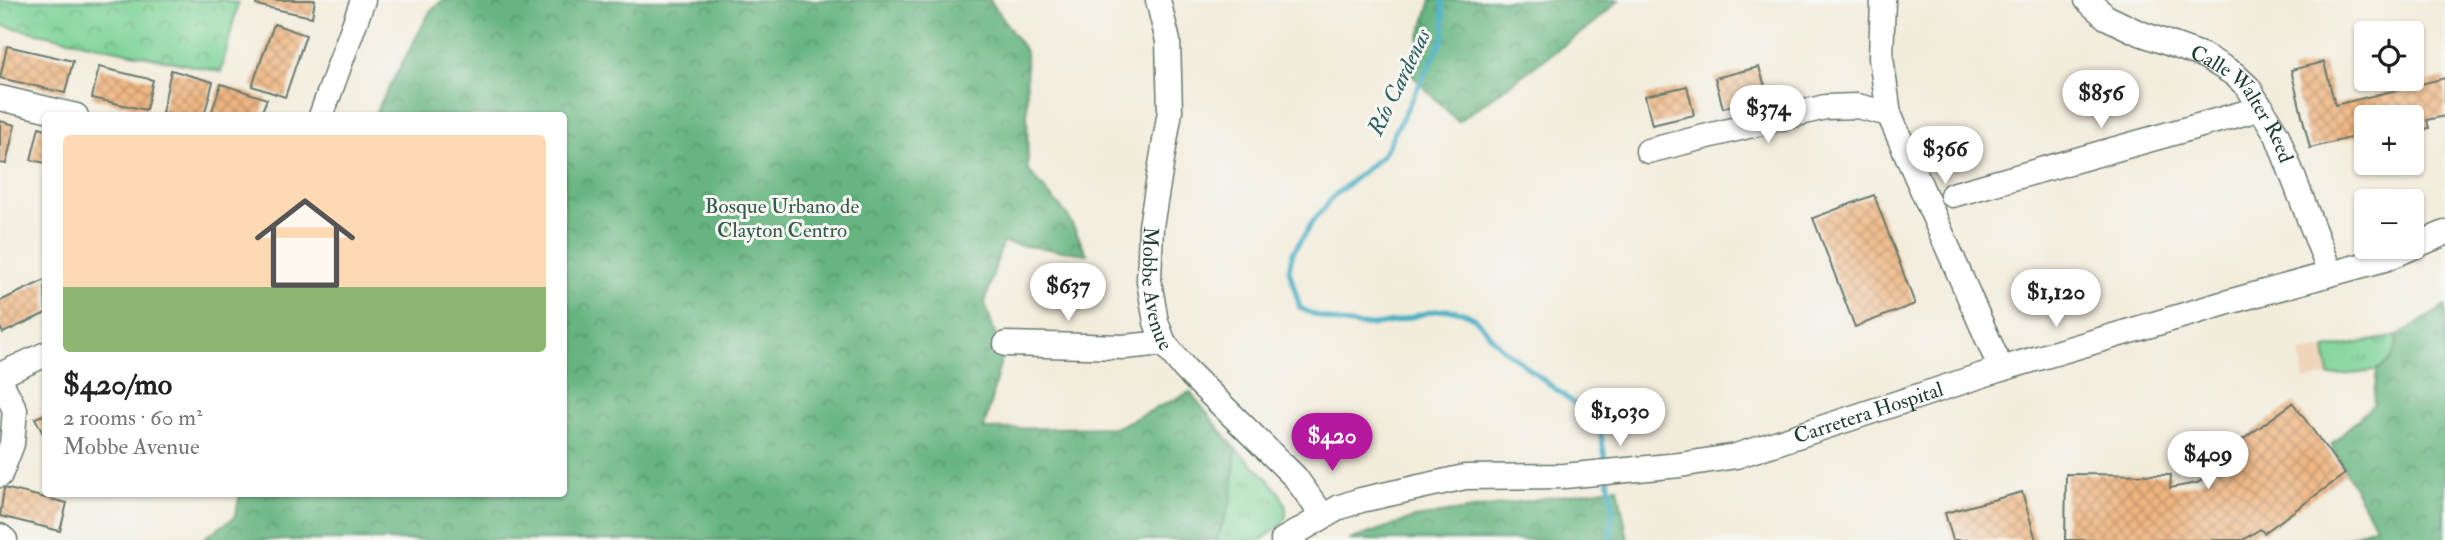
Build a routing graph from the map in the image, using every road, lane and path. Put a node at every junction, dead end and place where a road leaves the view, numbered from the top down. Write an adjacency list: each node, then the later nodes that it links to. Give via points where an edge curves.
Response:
1 (363, 0): 8 (street)
2 (1158, 0): 14 (street, Mobbe Avenue, via 1168,41 1170,111 1151,226 1149,281)
3 (1883, 0): 9 (street, via 1881,58)
4 (2087, 0): 6 (street, Calle Walter Reed, via 2106,17 2204,56 2234,74)
5 (0, 97): 7 (street)
6 (2262, 108): 11 (street); 13 (street, Calle Walter Reed, via 2277,135)
7 (60, 112)
8 (322, 112)
9 (1889, 114): 10 (street, via 1857,106 1825,107); 17 (street)
10 (1648, 151)
11 (1952, 195)
12 (2445, 233): 13 (street, Carretera Hospital, via 2385,259)
13 (2330, 273): 17 (street, Carretera Hospital)
14 (1164, 343): 15 (street, via 1124,347); 20 (street, Mobbe Avenue)
15 (1006, 344)
16 (42, 356): 18 (street)
17 (2001, 369): 21 (street, Carretera Hospital, via 1736,456 1564,476 1465,477)
18 (0, 377): 19 (street, via 15,410 12,444)
19 (0, 475)
20 (1295, 477): 21 (street, via 1324,495); 22 (street, Mobbe Avenue); 24 (street, via 1298,513)
21 (1361, 500): 22 (street, Carretera Hospital)
22 (1323, 516): 24 (street, Carretera Hospital)
23 (0, 536): 25 (street)
24 (1285, 539)
25 (5, 540)

